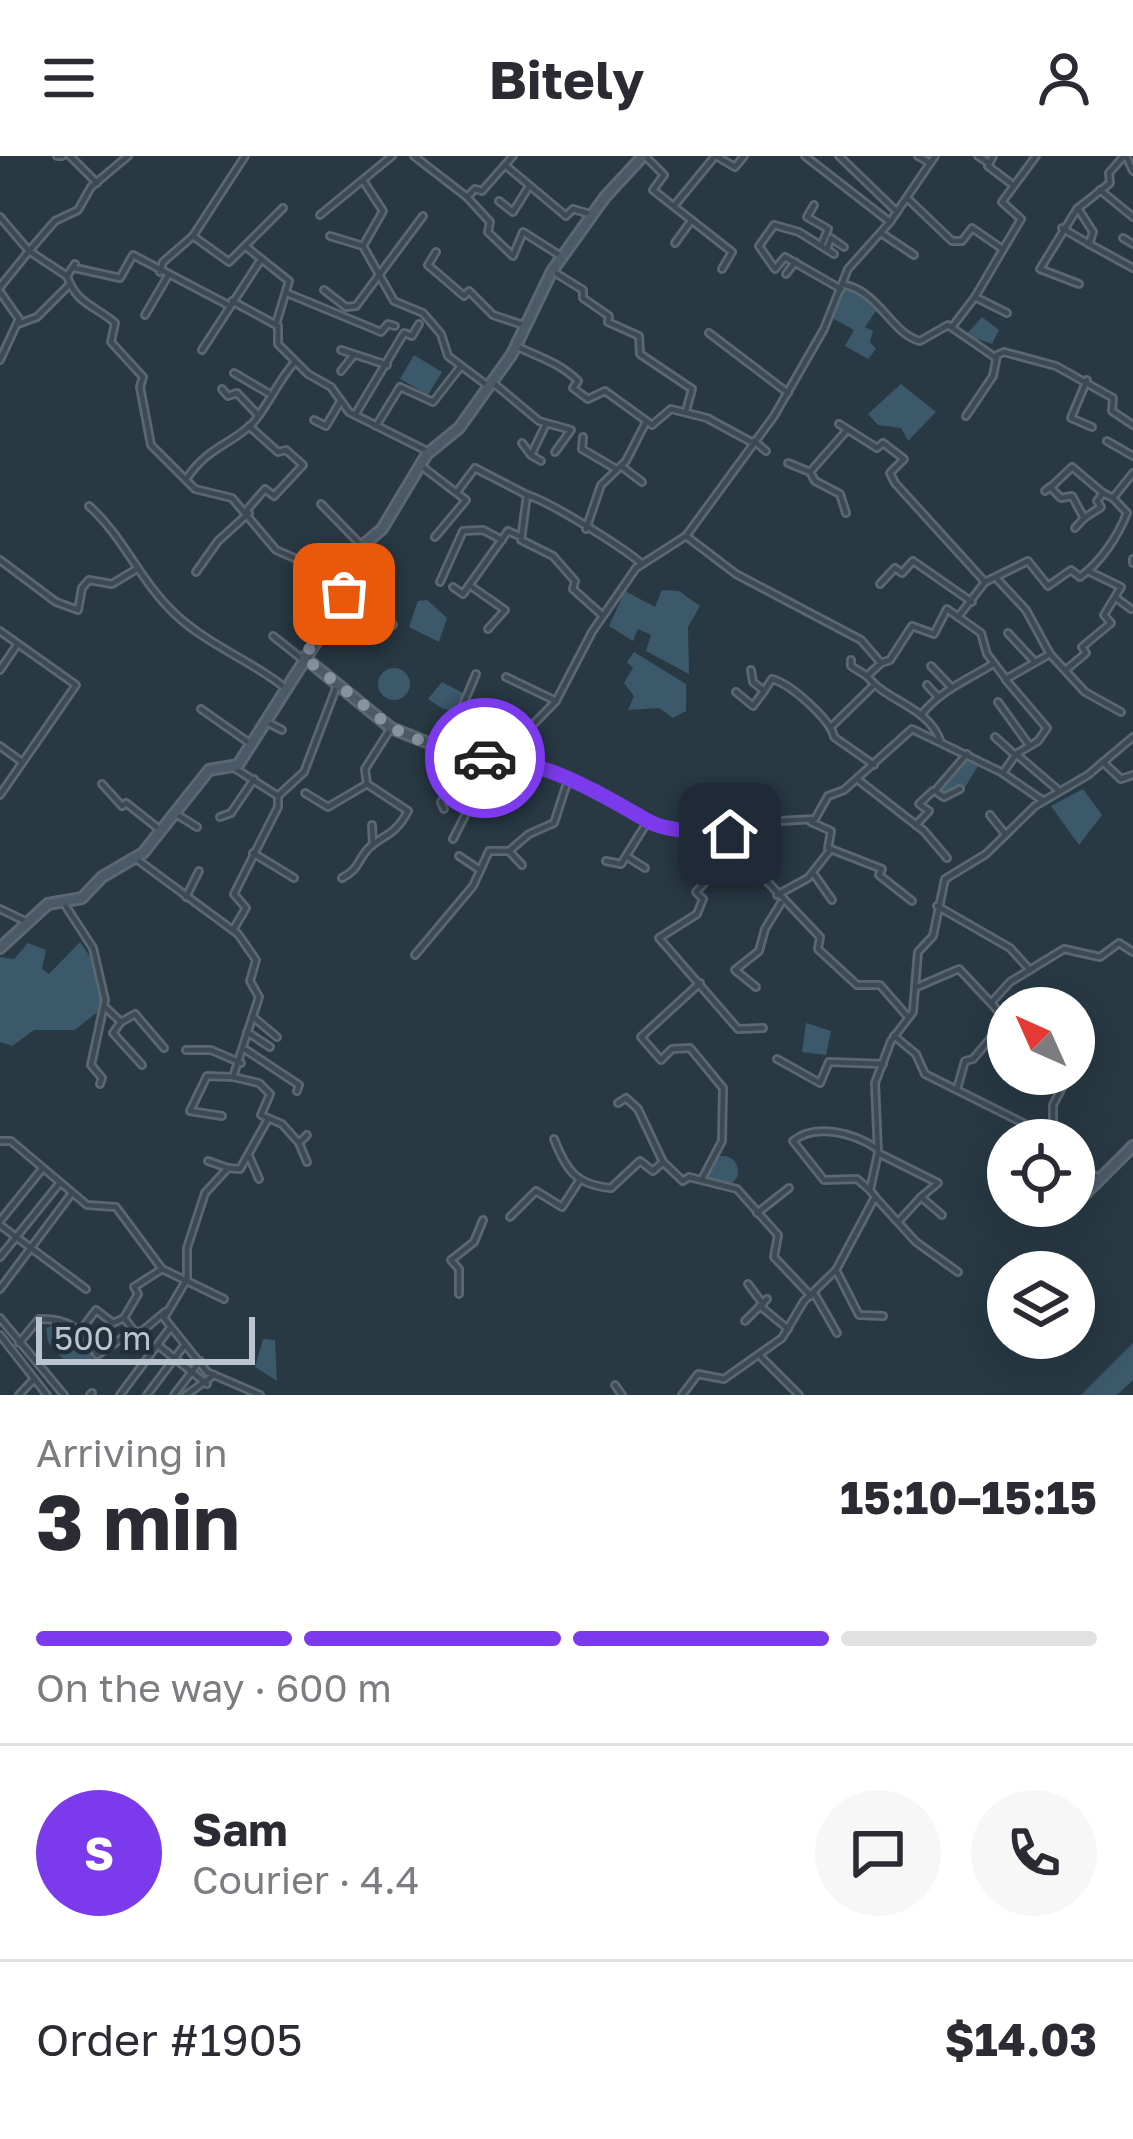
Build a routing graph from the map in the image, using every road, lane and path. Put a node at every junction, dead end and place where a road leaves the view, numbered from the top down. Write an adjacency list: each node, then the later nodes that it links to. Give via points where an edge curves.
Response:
1 (63, 156): 22 (street)
2 (128, 156): 22 (street)
3 (245, 156): 43 (street)
4 (392, 156): 21 (street)
5 (414, 156): 26 (street)
6 (513, 156): 19 (street)
7 (644, 156): 30 (street, via 664,175 653,190); 34 (street)
8 (744, 156): 16 (street, via 735,167)
9 (805, 156): 40 (street)
10 (839, 156): 33 (street)
11 (919, 156): 18 (street)
12 (934, 156): 18 (street)
13 (978, 156): 17 (street)
14 (1036, 156): 23 (street)
15 (1125, 156): 20 (street); 25 (street)
16 (710, 157): 30 (street)
17 (991, 160): 23 (street)
18 (930, 163): 27 (street)
19 (505, 165): 24 (street); 26 (street)
20 (1133, 171)
21 (364, 182): 35 (street); 50 (street, via 382,211)
22 (97, 183): 54 (street)
23 (1016, 187): 53 (street, via 1002,203 1021,219)
24 (527, 188): 28 (street, via 513,212); 34 (street, via 569,218 573,209)
25 (1100, 190): 32 (street); 38 (street)
26 (467, 197): 58 (street, via 504,251 513,256 523,232)
27 (908, 198): 33 (street); 53 (street, via 952,241 971,228)
28 (499, 201)
29 (814, 205): 52 (street, via 807,217 828,229)
30 (674, 206): 39 (street)
31 (283, 208): 49 (street)
32 (1077, 209): 41 (street); 47 (street, via 1088,216)
33 (897, 212): 40 (street)
34 (592, 214): 58 (street)
35 (320, 215)
36 (423, 216): 68 (street)
37 (0, 217): 54 (street)
38 (1133, 217)
39 (691, 221): 46 (street); 62 (street, via 732,252)
40 (890, 222): 42 (street)
41 (1062, 229): 47 (street); 69 (street, via 1040,270)
42 (881, 233): 57 (street); 71 (street)
43 (193, 236): 49 (street, via 229,262); 64 (street)
44 (330, 236): 50 (street)
45 (1123, 238): 48 (street)
46 (675, 243)
47 (1089, 244): 61 (street)
48 (1133, 244)
49 (245, 246): 59 (street)
50 (363, 246): 68 (street)
51 (844, 247): 52 (street, via 832,238)
52 (824, 248): 56 (street); 60 (street, via 774,225 759,246 775,269 785,257)
53 (1003, 249): 75 (street)
54 (28, 251): 67 (street); 72 (street)
55 (436, 252): 83 (street, via 428,265 464,296 469,291 493,315)
56 (834, 254)
57 (914, 255)
58 (564, 259): 63 (street)
59 (260, 261): 74 (street, via 289,281); 76 (street)
60 (795, 262): 66 (street); 71 (street)
61 (1133, 268)
62 (722, 269)
63 (552, 271): 83 (street); 103 (street, via 583,290 608,322 639,336 640,354 692,389)
64 (160, 272): 65 (street); 67 (street, via 133,255 120,278 75,266)
65 (169, 274): 76 (street); 77 (street)
66 (786, 274)
67 (67, 276): 70 (street)
68 (383, 276): 73 (street, via 348,308); 94 (street, via 394,301 428,318)
69 (1078, 284)
70 (69, 285): 79 (street); 131 (street, via 116,324 111,342 143,378 151,445)
71 (842, 286): 84 (street, via 867,293 917,342); 101 (street)
72 (0, 290): 79 (street)
73 (324, 290)
74 (286, 292): 80 (street); 82 (street, via 357,326)
75 (975, 297): 78 (street); 84 (street)
76 (231, 304): 80 (street); 87 (street)
77 (145, 314)
78 (1007, 314)
79 (18, 324): 91 (street)
80 (276, 324): 92 (street, via 278,344)
81 (418, 324): 93 (street)
82 (395, 326)
83 (526, 326): 86 (street)
84 (952, 327): 90 (street)
85 (709, 333): 101 (street)
86 (516, 346): 98 (street); 108 (street, via 570,374 588,399 605,391)
87 (202, 350)
88 (340, 350): 89 (street)
89 (353, 356): 93 (street); 95 (street)
90 (996, 358): 97 (street, via 1004,352 1042,360); 106 (street, via 994,376)
91 (0, 360)
92 (295, 362): 100 (street); 102 (street)
93 (386, 365): 105 (street)
94 (461, 365): 98 (street); 113 (street, via 433,402 400,387)
95 (341, 371)
96 (234, 373): 100 (street)
97 (1087, 380): 111 (street, via 1113,398 1118,419); 114 (street, via 1071,418)
98 (490, 383): 109 (street); 121 (street, via 452,436)
99 (221, 389): 104 (street)
100 (268, 393): 104 (street)
101 (788, 393): 118 (street)
102 (340, 402): 105 (street); 107 (street, via 326,426)
103 (686, 411): 108 (street); 118 (street)
104 (257, 414): 112 (street)
105 (356, 415): 113 (street)
106 (966, 416)
107 (314, 420)
108 (646, 422): 128 (street)
109 (546, 424): 122 (street, via 572,432); 123 (street)
110 (839, 424): 115 (street)
111 (1133, 425)
112 (249, 426): 131 (street, via 220,442); 139 (street, via 304,465 274,496 265,489)
113 (375, 428): 121 (street)
114 (1092, 428)
115 (847, 429): 129 (street); 158 (street, via 904,459 890,473 895,483)
116 (583, 437): 128 (street, via 582,449)
117 (1107, 441): 124 (street)
118 (753, 442): 120 (street); 146 (street)
119 (522, 443): 123 (street)
120 (766, 451)
121 (430, 452): 127 (street)
122 (555, 452)
123 (531, 455): 125 (street)
124 (1133, 456)
125 (541, 461)
126 (788, 463): 129 (street)
127 (420, 465): 133 (street); 149 (street, via 382,530)
128 (619, 467): 132 (street); 144 (street, via 601,485)
129 (810, 472): 140 (street, via 840,494)
130 (1133, 473): 136 (street)
131 (187, 478): 139 (street)
132 (642, 482)
133 (457, 492): 135 (street, via 475,468); 147 (street, via 466,500)
134 (1103, 493): 136 (street); 142 (street, via 1101,507); 142 (street, via 1072,467 1047,489 1072,496)
135 (527, 495): 144 (street); 145 (street)
136 (1114, 498): 141 (street)
137 (321, 504): 149 (street)
138 (88, 506): 152 (street, via 115,530)
139 (248, 512): 153 (street); 155 (street, via 283,555 315,567 331,559)
140 (846, 513)
141 (1130, 515): 154 (street)
142 (1084, 518): 143 (street)
143 (1075, 528)
144 (585, 529): 151 (street)
145 (519, 536): 148 (street, via 509,530); 166 (street, via 553,556)
146 (686, 536): 151 (street); 179 (street, via 736,574 861,640)
147 (435, 537)
148 (502, 540): 157 (street, via 464,530); 160 (street)
149 (362, 546): 155 (street)
150 (0, 560): 152 (street, via 78,610 89,580 112,584)
151 (642, 564): 166 (street)
152 (135, 570): 191 (street, via 182,620)
153 (196, 572)
154 (1088, 572): 156 (street, via 1071,570 1048,586 1028,561); 162 (street, via 1121,587)
155 (346, 576): 168 (street); 169 (street)
156 (998, 579): 158 (street); 175 (street)
157 (440, 582)
158 (985, 582): 163 (street)
159 (880, 584): 163 (street, via 895,568 905,575 913,562)
160 (471, 586): 161 (street, via 463,594); 170 (street, via 505,610)
161 (453, 587)
162 (1115, 597): 164 (street); 184 (street, via 1104,615 1112,623)
163 (972, 602): 167 (street)
164 (1131, 609)
165 (300, 610): 168 (street)
166 (602, 615): 197 (street)
167 (958, 616): 179 (street, via 947,609 934,634 912,626); 180 (street, via 981,633)
168 (327, 626): 176 (street)
169 (393, 626)
170 (488, 629)
171 (0, 631): 174 (street)
172 (1008, 633): 178 (street)
173 (273, 636): 176 (street)
174 (18, 644): 182 (street); 218 (street, via 76,685)
175 (1050, 655): 178 (street); 184 (street)
176 (303, 658): 189 (street); 191 (street)
177 (851, 660): 186 (street)
178 (1034, 660): 188 (street)
179 (881, 663): 186 (street)
180 (994, 663): 188 (street); 192 (street)
181 (931, 666): 192 (street)
182 (0, 670)
183 (751, 670): 194 (street)
184 (1065, 670): 200 (street)
185 (476, 674): 210 (street)
186 (867, 676): 193 (street)
187 (506, 677): 197 (street)
188 (1006, 679): 211 (street, via 1046,728)
189 (338, 683): 204 (street); 235 (street, via 304,772)
190 (926, 685): 196 (street)
191 (284, 687): 202 (street)
192 (951, 687): 196 (street)
193 (878, 689): 201 (street); 203 (street, via 870,685)
194 (764, 691): 195 (street, via 753,706); 203 (street, via 772,679 782,682)
195 (736, 692)
196 (937, 696): 201 (street)
197 (556, 701): 217 (street, via 523,734)
198 (998, 702): 211 (street)
199 (201, 710): 209 (street)
200 (1120, 712)
201 (921, 715): 208 (street)
202 (265, 721): 205 (street); 209 (street)
203 (832, 726): 220 (street, via 834,737)
204 (392, 728): 210 (street, via 433,746); 229 (street, via 364,769)
205 (282, 730)
206 (995, 737): 214 (street)
207 (1133, 737): 219 (street)
208 (940, 740): 213 (street); 220 (street, via 909,730)
209 (248, 742): 221 (street)
210 (447, 743): 215 (street)
211 (1029, 745): 214 (street)
212 (0, 746): 218 (street)
213 (967, 754): 222 (street); 232 (street)
214 (1016, 754): 222 (street); 231 (street)
215 (470, 756): 216 (street); 237 (street)
216 (494, 759): 217 (street); 249 (street)
217 (514, 759): 226 (street)
218 (22, 761): 234 (street)
219 (1103, 762): 223 (street, via 1121,779); 231 (street)
220 (874, 764): 224 (street)
221 (234, 768): 225 (street); 238 (street, via 209,770)
222 (1003, 773): 236 (street)
223 (1133, 775)
224 (856, 778): 242 (street, via 828,796); 244 (street)
225 (254, 779): 235 (street); 240 (street)
226 (568, 779): 241 (street); 253 (street, via 554,823)
227 (920, 783): 232 (street)
228 (102, 784): 246 (street)
229 (367, 784): 233 (street, via 328,807); 251 (street, via 408,811)
230 (960, 789): 232 (street, via 944,797)
231 (1057, 789): 236 (street)
232 (932, 790): 244 (street, via 919,804 929,811)
233 (305, 793)
234 (0, 795)
235 (278, 796): 254 (street)
236 (1042, 801): 248 (street)
237 (444, 809)
238 (172, 811): 245 (street); 246 (street)
239 (990, 815): 248 (street)
240 (220, 817)
241 (648, 820): 247 (street); 257 (street)
242 (811, 822): 250 (street, via 779,821); 252 (street, via 831,831)
243 (372, 825): 251 (street)
244 (916, 825): 258 (street)
245 (197, 826)
246 (159, 829): 256 (street)
247 (724, 833): 250 (street); 280 (street, via 697,871 706,881 696,892 704,899 697,914 659,938)
248 (1005, 834): 272 (street, via 945,879)
249 (453, 839)
250 (753, 840): 268 (street, via 761,875)
251 (373, 845): 266 (street, via 357,871)
252 (830, 850): 264 (street); 270 (street, via 883,869 879,875)
253 (509, 851): 260 (street); 262 (street, via 490,851)
254 (253, 853): 265 (street); 275 (street, via 234,894 246,908)
255 (460, 856): 262 (street)
256 (135, 858): 267 (street); 271 (street)
257 (629, 858): 259 (street); 261 (street)
258 (947, 858)
259 (606, 860)
260 (522, 866)
261 (645, 868)
262 (480, 870): 278 (street)
263 (199, 871): 267 (street)
264 (813, 873): 268 (street); 269 (street)
265 (294, 878)
266 (342, 878)
267 (186, 897): 275 (street)
268 (780, 898): 281 (street, via 760,951 736,970); 287 (street, via 803,915 820,937 818,949 846,976 862,987 880,986)
269 (832, 899)
270 (912, 901)
271 (65, 904): 274 (street, via 48,904); 285 (street, via 93,948)
272 (937, 906): 279 (street, via 1010,948); 282 (street, via 933,936 918,952)
273 (0, 909): 274 (street)
274 (25, 920): 276 (street)
275 (233, 930): 286 (street, via 256,960)
276 (0, 948)
277 (1133, 952): 279 (street, via 1119,943 1100,958 1064,949)
278 (415, 955)
279 (1031, 971): 283 (street)
280 (700, 983): 289 (street, via 738,1029); 326 (street, via 641,1037 661,1060 690,1048 723,1088 722,1141)
281 (756, 987)
282 (917, 987): 284 (street, via 959,969); 287 (street)
283 (1006, 987)
284 (987, 1000)
285 (106, 1008): 288 (street); 303 (street, via 92,1058)
286 (253, 1017): 290 (street); 292 (street)
287 (908, 1017): 291 (street)
288 (121, 1022): 295 (street, via 135,1014); 301 (street, via 113,1033)
289 (763, 1028)
290 (247, 1032): 294 (street); 297 (street)
291 (894, 1036): 300 (street); 304 (street, via 926,1074)
292 (277, 1037)
293 (987, 1043): 304 (street, via 964,1061)
294 (270, 1047)
295 (164, 1048)
296 (186, 1050): 299 (street)
297 (245, 1050): 299 (street); 305 (street, via 299,1085)
298 (777, 1059): 300 (street, via 820,1083 829,1063)
299 (241, 1063): 302 (street)
300 (883, 1064): 317 (street, via 875,1083)
301 (142, 1065)
302 (233, 1077): 307 (street, via 208,1076); 310 (street, via 269,1094 261,1114)
303 (100, 1084)
304 (957, 1089): 311 (street)
305 (296, 1091)
306 (618, 1103): 321 (street, via 626,1098 638,1108)
307 (190, 1111): 308 (street); 309 (street)
308 (178, 1112)
309 (222, 1116)
310 (268, 1119): 315 (street); 318 (street)
311 (1017, 1119)
312 (307, 1135): 315 (street)
313 (554, 1139): 328 (street)
314 (0, 1141): 323 (street, via 11,1141)
315 (299, 1143): 320 (street)
316 (1133, 1146): 327 (street)
317 (878, 1151): 332 (street); 332 (street, via 860,1138 820,1130 794,1142 824,1180 857,1179); 335 (street, via 938,1183)
318 (249, 1156): 322 (street, via 240,1169); 325 (street)
319 (208, 1161): 322 (street)
320 (307, 1162)
321 (663, 1162): 326 (street, via 682,1181); 328 (street, via 653,1172 640,1161 611,1188)
322 (228, 1168): 348 (street, via 200,1208)
323 (43, 1169): 329 (street); 341 (street)
324 (1095, 1176): 327 (street)
325 (259, 1179)
326 (702, 1179): 336 (street, via 736,1189)
327 (1099, 1180): 330 (street)
328 (578, 1181): 338 (street, via 562,1207 536,1191)
329 (59, 1184): 333 (street); 342 (street)
330 (1095, 1184)
331 (789, 1189): 336 (street)
332 (870, 1190): 334 (street)
333 (72, 1193): 343 (street); 345 (street, via 87,1205 116,1207)
334 (875, 1196): 340 (street); 346 (street)
335 (920, 1197): 337 (street); 340 (street)
336 (757, 1213): 353 (street, via 778,1235 774,1257)
337 (942, 1215)
338 (509, 1216)
339 (483, 1220): 352 (street, via 474,1242 451,1260)
340 (900, 1220): 347 (street)
341 (0, 1223): 342 (street)
342 (16, 1237): 343 (street); 344 (street)
343 (31, 1248): 350 (street); 351 (street)
344 (0, 1257)
345 (162, 1269): 348 (street); 359 (street, via 134,1287 139,1292)
346 (836, 1270): 353 (street); 357 (street, via 859,1315)
347 (958, 1272)
348 (188, 1279): 354 (street); 356 (street)
349 (748, 1284): 355 (street)
350 (0, 1289)
351 (86, 1289)
352 (459, 1294)
353 (812, 1294): 362 (street); 365 (street)
354 (224, 1299)
355 (763, 1303): 360 (street); 362 (street)
356 (165, 1312): 361 (street); 364 (street)
357 (884, 1316)
358 (0, 1318): 367 (street)
359 (124, 1318): 363 (street, via 113,1323 96,1310); 364 (street)
360 (745, 1322)
361 (171, 1327): 369 (street); 370 (street)
362 (788, 1329): 372 (street)
363 (81, 1330): 364 (street, via 97,1355); 367 (street, via 39,1318)
364 (135, 1332)
365 (837, 1334)
366 (0, 1335): 368 (street)
367 (19, 1343): 382 (street)
368 (9, 1346): 371 (street); 377 (street)
369 (159, 1346): 373 (street); 383 (street)
370 (183, 1347): 373 (street); 374 (street)
371 (0, 1348)
372 (761, 1357): 389 (street, via 724,1379 698,1374); 390 (street)
373 (174, 1359): 375 (street); 384 (street)
374 (201, 1360): 375 (street); 376 (street)
375 (191, 1372): 378 (street); 385 (street)
376 (214, 1375): 378 (street); 387 (street)
377 (34, 1379): 380 (street); 381 (street)
378 (207, 1384): 386 (street)
379 (615, 1385): 388 (street)
380 (19, 1395)
381 (47, 1395)
382 (64, 1395)
383 (120, 1395)
384 (148, 1395)
385 (174, 1395)
386 (186, 1395)
387 (260, 1395)
388 (622, 1395)
389 (682, 1395)
390 (799, 1395)

